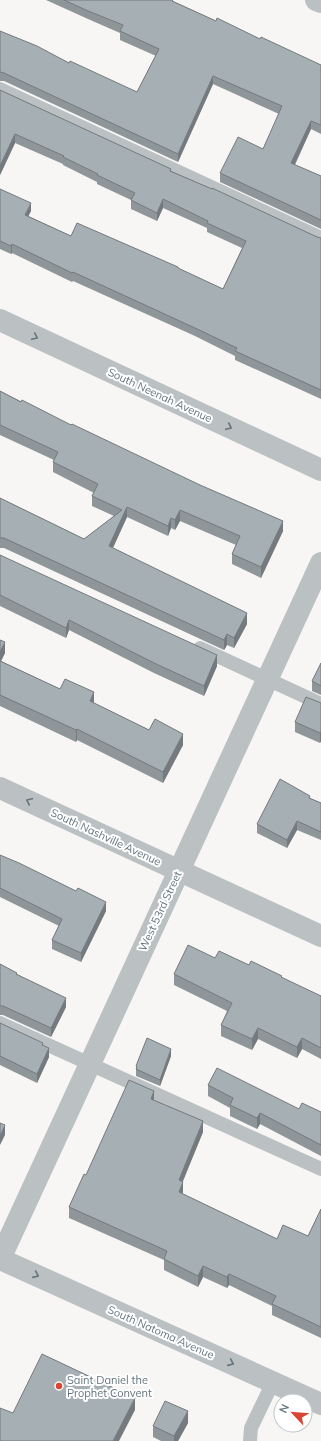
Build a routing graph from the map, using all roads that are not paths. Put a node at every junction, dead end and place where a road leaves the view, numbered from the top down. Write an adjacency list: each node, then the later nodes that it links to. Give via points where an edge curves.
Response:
1 (316, 0): 2 (street)
2 (321, 2)
3 (0, 89): 4 (lane)
4 (321, 238)
5 (0, 320): 6 (street, South Neenah Avenue, one-way to 6)
6 (321, 470)
7 (321, 563): 9 (street, West 53rd Street)
8 (187, 642): 9 (lane)
9 (268, 680): 10 (lane); 12 (street, West 53rd Street)
10 (321, 704)
11 (0, 788): 12 (street, South Nashville Avenue, one-way to 11)
12 (179, 870): 13 (street, South Nashville Avenue); 15 (street, West 53rd Street)
13 (321, 936)
14 (0, 1023): 15 (lane)
15 (90, 1064): 16 (lane); 17 (street, West 53rd Street)
16 (321, 1169)
17 (0, 1259): 18 (street, South Natoma Avenue, one-way to 18)
18 (273, 1382): 19 (street, South Natoma Avenue); 20 (lane, via 251,1428)
19 (321, 1404)
20 (250, 1441)

